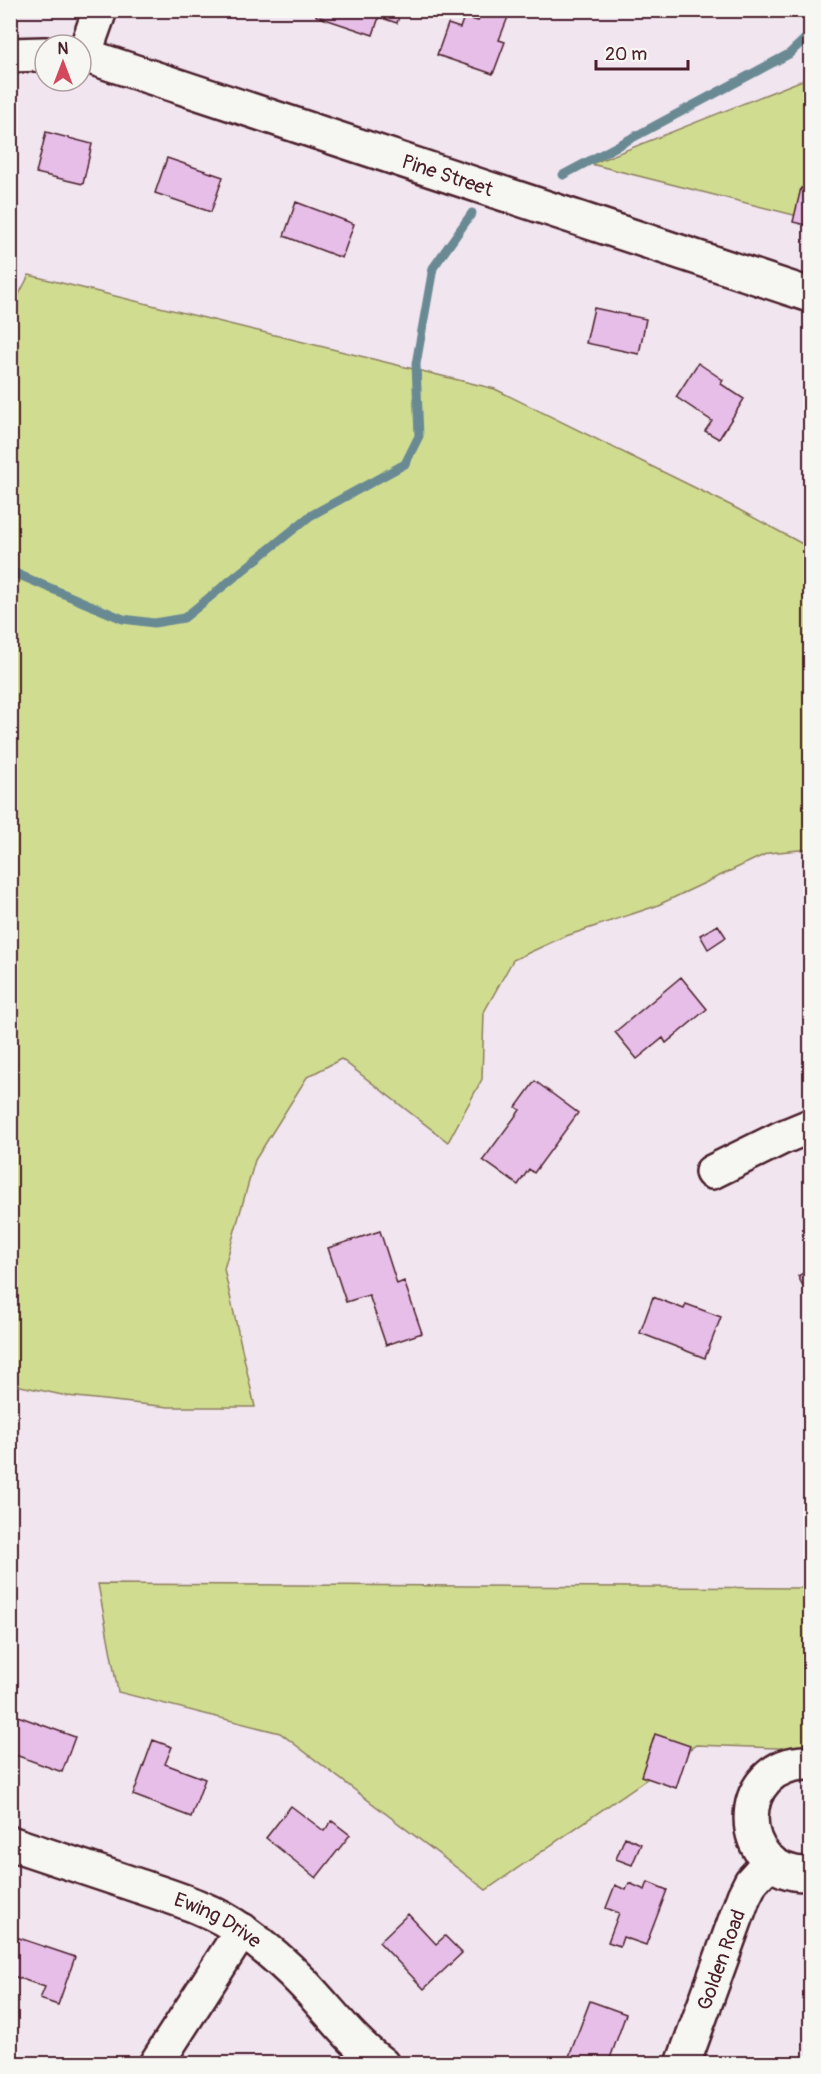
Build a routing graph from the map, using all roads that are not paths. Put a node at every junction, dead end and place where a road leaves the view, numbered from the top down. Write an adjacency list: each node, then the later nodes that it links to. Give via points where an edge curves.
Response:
1 (100, 10): 2 (street)
2 (91, 33)
3 (33, 54): 4 (street)
4 (10, 55)
5 (93, 58): 6 (street, Pine Street)
6 (810, 295)
7 (810, 1126): 8 (street)
8 (712, 1172)
9 (810, 1763): 11 (street, via 780,1770 761,1785 755,1796 751,1831)
10 (10, 1843): 13 (street, Ewing Drive, via 168,1896 208,1911)
11 (770, 1861): 12 (street, via 791,1872); 16 (street, Golden Road, via 744,1896)
12 (810, 1874)
13 (242, 1930): 14 (street); 15 (street, Ewing Drive, via 282,1962)
14 (156, 2064)
15 (382, 2064)
16 (683, 2064)

